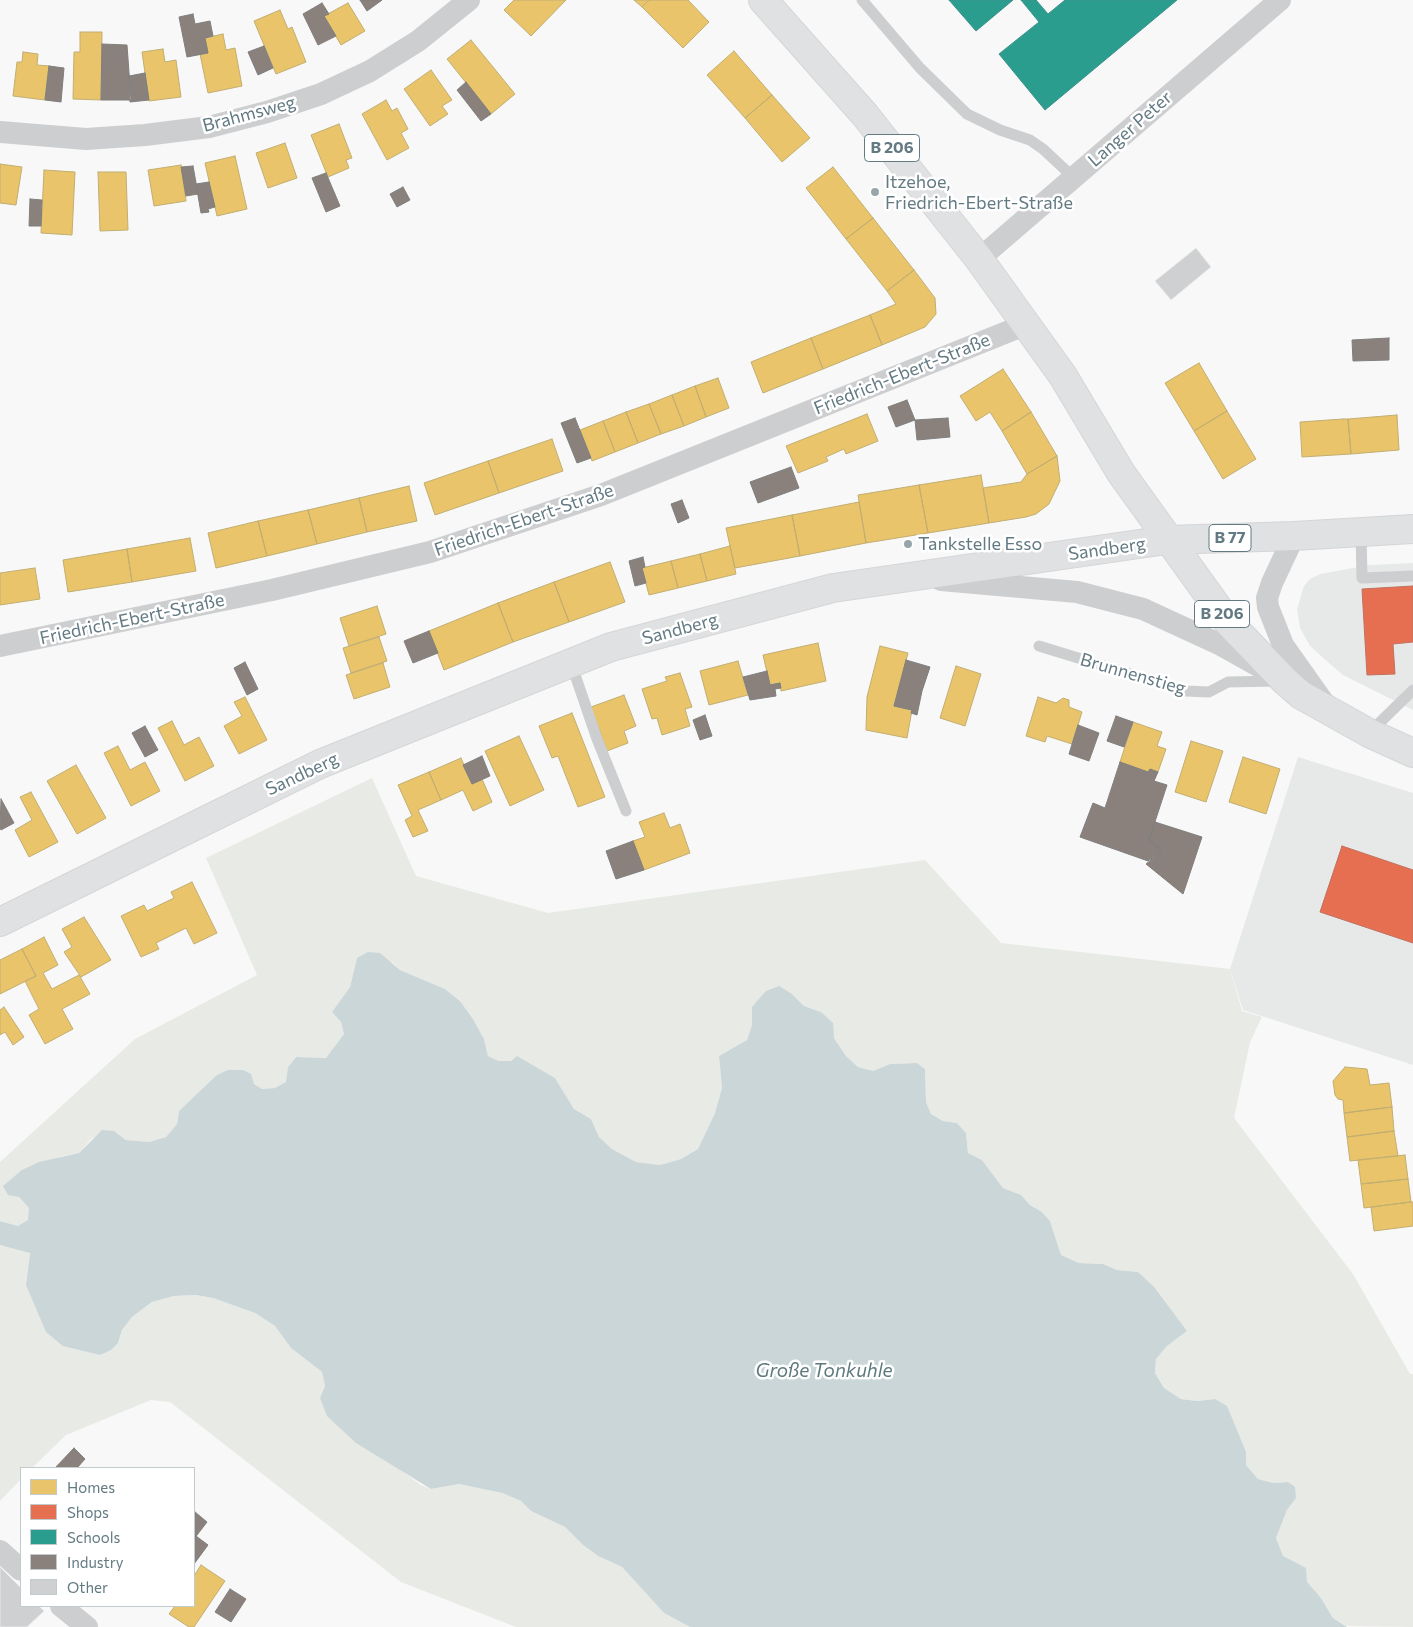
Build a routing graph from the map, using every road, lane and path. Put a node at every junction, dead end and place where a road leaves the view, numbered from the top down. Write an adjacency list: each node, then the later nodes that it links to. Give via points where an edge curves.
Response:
1 (469, 0): 5 (street, Brahmsweg, via 418,42 370,71 321,94 267,112 209,127 145,135 86,139)
2 (763, 0): 7 (main road, B 206, via 865,115)
3 (862, 0): 6 (lane, via 920,68 967,114 1030,140)
4 (1280, 0): 6 (street, Langer Peter)
5 (0, 132)
6 (1073, 178): 7 (street, Langer Peter)
7 (979, 259): 8 (main road, B 206)
8 (1027, 324): 12 (main road, B 206); 15 (street, Friedrich-Ebert-Straße, via 601,495 430,552 272,590)
9 (1413, 529): 10 (main road, Sandberg / B 77)
10 (1361, 532): 11 (main road, Sandberg / B 77); 13 (lane, via 1362,578)
11 (1294, 536): 12 (main road, Sandberg / B 77); 20 (street, via 1272,583 1268,606 1283,646)
12 (1167, 540): 14 (main road, Sandberg); 18 (main road, B 206, via 1228,622)
13 (1413, 576)
14 (908, 577): 17 (main road, Sandberg, via 832,588 611,647); 18 (street, via 1076,592 1143,609 1219,644)
15 (0, 646)
16 (1039, 646): 18 (lane, Brunnenstieg, via 1186,691 1209,692 1228,682)
17 (571, 663): 23 (lane); 24 (main road, Sandberg, via 320,764)
18 (1285, 681): 20 (main road, B 206)
19 (1411, 696): 21 (lane)
20 (1331, 713): 21 (main road, B 206)
21 (1369, 733): 22 (main road, B 206)
22 (1413, 753)
23 (626, 812)
24 (0, 922)
25 (0, 1550): 26 (street)
26 (20, 1569)
27 (62, 1607): 28 (street)
28 (87, 1627)

